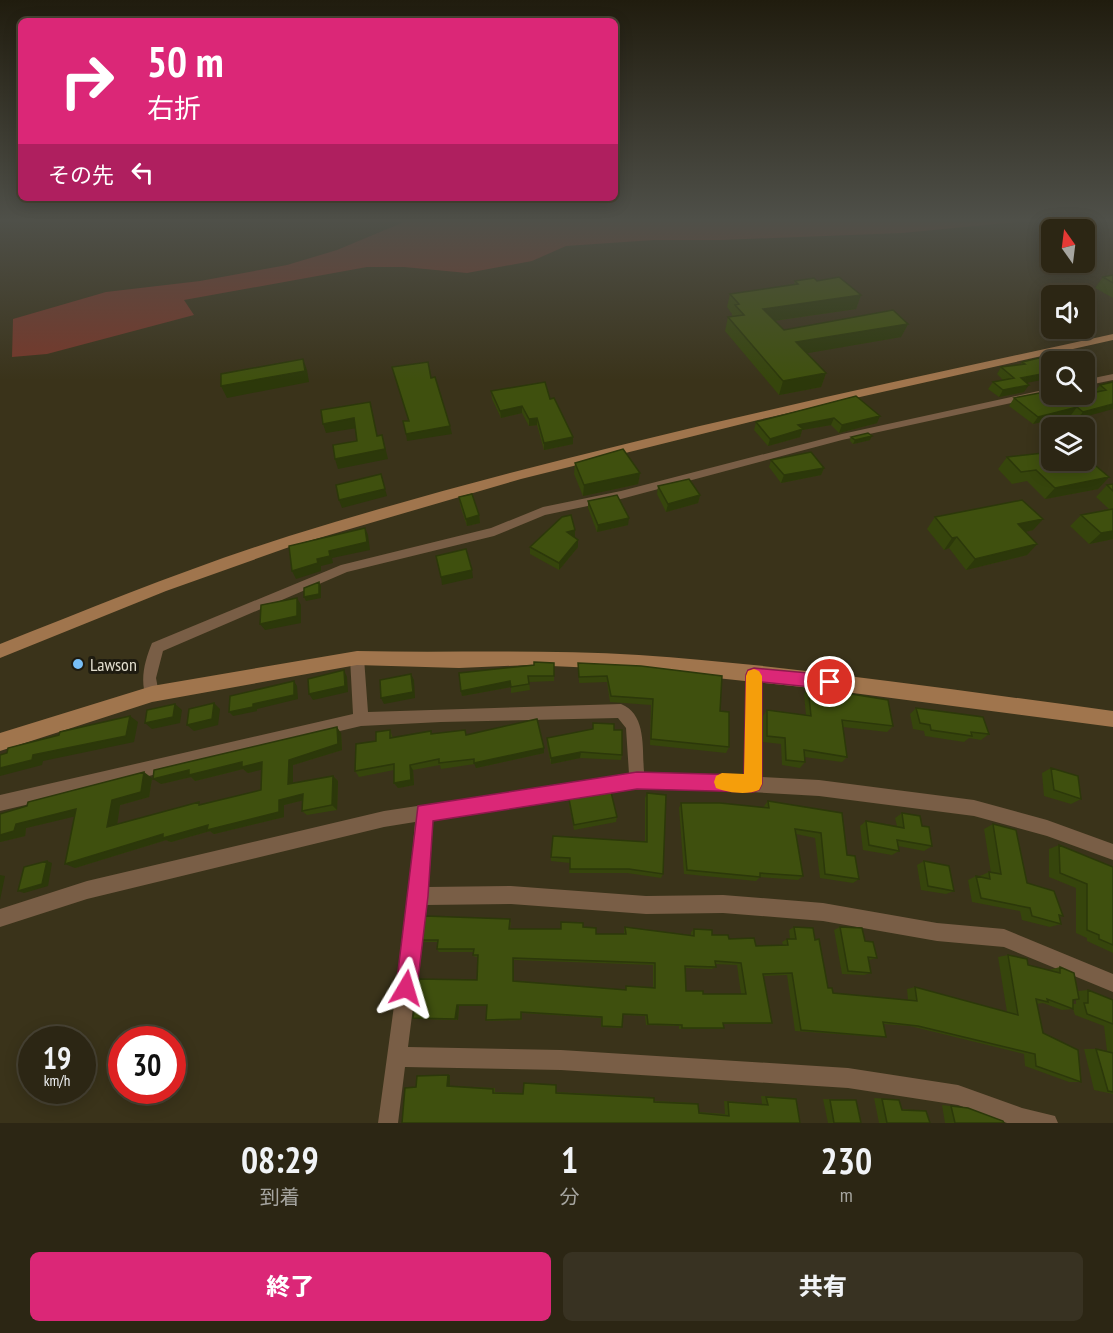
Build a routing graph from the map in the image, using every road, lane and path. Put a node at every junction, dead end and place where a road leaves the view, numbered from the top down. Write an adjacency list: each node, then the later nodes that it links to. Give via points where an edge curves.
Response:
1 (1113, 337): 5 (street, via 758,416 520,475 291,541)
2 (1113, 377): 3 (street)
3 (1095, 381)
4 (1041, 393): 8 (street, via 842,437 621,495 543,511 494,532 345,568 157,647 149,678)
5 (0, 651)
6 (357, 658): 7 (street, via 573,660); 8 (street); 10 (street)
7 (754, 675): 9 (street); 13 (street)
8 (152, 694): 11 (street)
9 (1113, 719)
10 (362, 720): 12 (street, via 441,714 621,711 633,725); 14 (street)
11 (0, 742)
12 (637, 780): 13 (street); 15 (street)
13 (753, 784): 16 (street, via 819,788 974,808)
14 (0, 803)
15 (424, 813): 17 (street); 18 (street, via 384,819 87,890)
16 (1113, 852)
17 (418, 896): 19 (street, via 511,896 646,905 723,904 823,912 937,932 1004,938); 20 (street)
18 (0, 918)
19 (1113, 983)
20 (397, 1057): 21 (street); 22 (street, via 561,1060 848,1078 958,1095)
21 (388, 1123)
22 (1048, 1123)

